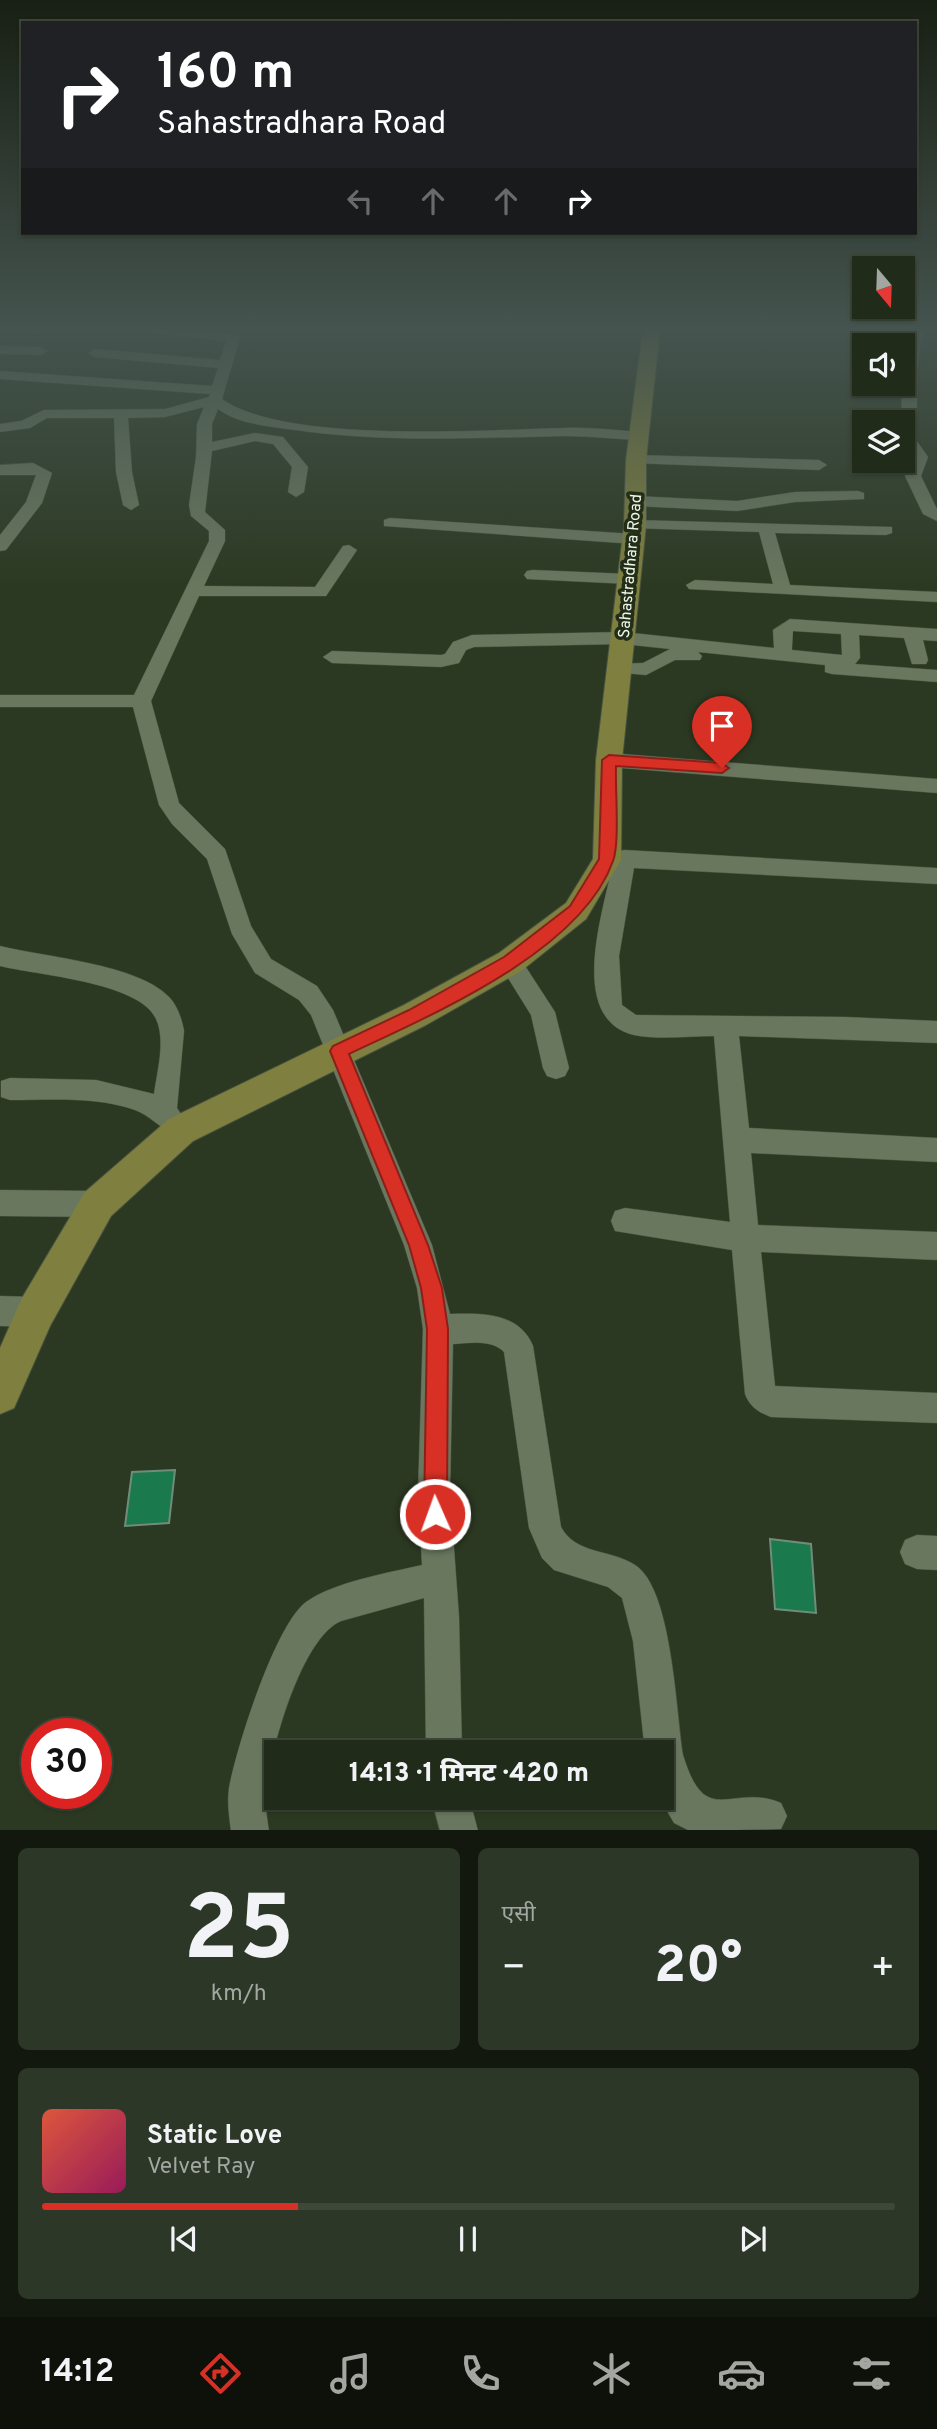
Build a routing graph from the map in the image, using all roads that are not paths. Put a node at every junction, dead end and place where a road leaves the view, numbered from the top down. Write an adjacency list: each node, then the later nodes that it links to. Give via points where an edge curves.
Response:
1 (45, 414): 9 (street, via 25,425)
2 (82, 414): 8 (street)
3 (144, 414): 8 (street)
4 (208, 414): 11 (street, via 202,427)
5 (250, 414): 10 (street, via 269,423 345,432 574,432)
6 (641, 414): 10 (main road, Sahastradhara Road)
7 (911, 414): 17 (street, via 907,437 920,457 913,475 929,511)
8 (121, 416): 16 (street)
9 (0, 428)
10 (637, 448): 12 (street); 18 (main road, Sahastradhara Road)
11 (205, 449): 14 (street, via 255,437 278,440 300,467); 28 (street, via 196,491 197,513 217,530 217,541)
12 (819, 465)
13 (0, 470): 22 (street, via 33,468 44,473 34,503)
14 (296, 492)
15 (858, 496): 18 (street, via 788,498)
16 (131, 505)
17 (937, 516)
18 (635, 522): 19 (street); 20 (street); 25 (main road, Sahastradhara Road)
19 (390, 523)
20 (765, 528): 21 (street); 27 (street)
21 (886, 530)
22 (1, 542)
23 (349, 550): 28 (street, via 320,592)
24 (533, 575): 25 (street)
25 (629, 579): 33 (main road, Sahastradhara Road)
26 (695, 585): 27 (street)
27 (783, 589): 29 (street)
28 (195, 591): 40 (street)
29 (937, 597)
30 (850, 628): 31 (street); 34 (street, via 785,626); 34 (street, via 850,659)
31 (912, 633): 32 (street); 36 (street)
32 (937, 635)
33 (623, 638): 34 (street); 35 (street, via 472,641 459,646 452,659 441,661); 37 (main road, Sahastradhara Road)
34 (783, 653)
35 (332, 657)
36 (919, 660)
37 (620, 668): 38 (street, via 649,669 672,654); 41 (main road, Sahastradhara Road)
38 (937, 676)
39 (0, 701): 40 (street)
40 (141, 701): 49 (street, via 169,805 217,855 240,928 263,966 308,993)
41 (609, 760): 42 (street); 43 (main road, Sahastradhara Road)
42 (937, 786)
43 (616, 859): 44 (street); 46 (main road, via 576,911); 47 (street, via 609,944 611,1008 623,1021 636,1025)
44 (937, 876)
45 (0, 956): 52 (street, via 114,979 144,990 163,1004 170,1020)
46 (510, 962): 49 (main road); 50 (street, via 543,1012)
47 (726, 1027): 48 (street); 53 (street)
48 (937, 1032)
49 (339, 1051): 52 (main road); 62 (street, via 418,1245)
50 (556, 1068)
51 (10, 1088): 52 (street, via 79,1090 141,1100)
52 (173, 1120): 56 (main road)
53 (735, 1140): 54 (street); 58 (street)
54 (937, 1150)
55 (0, 1203): 56 (street)
56 (98, 1204): 61 (main road)
57 (625, 1221): 58 (street)
58 (746, 1238): 59 (street); 64 (street, via 758,1389 763,1398 804,1405)
59 (937, 1246)
60 (0, 1311): 61 (street)
61 (36, 1312): 63 (main road)
62 (438, 1329): 65 (street, via 434,1493); 68 (street, via 501,1331 513,1336 545,1528 563,1556 616,1571 641,1597 666,1764 676,1797 690,1812 708,1820)
63 (0, 1394)
64 (937, 1408)
65 (439, 1577): 66 (street); 69 (street, via 325,1611 308,1623 257,1751 247,1791)
66 (444, 1740)
67 (453, 1810): 70 (street)
68 (768, 1816)
69 (250, 1830)
70 (458, 1830)

